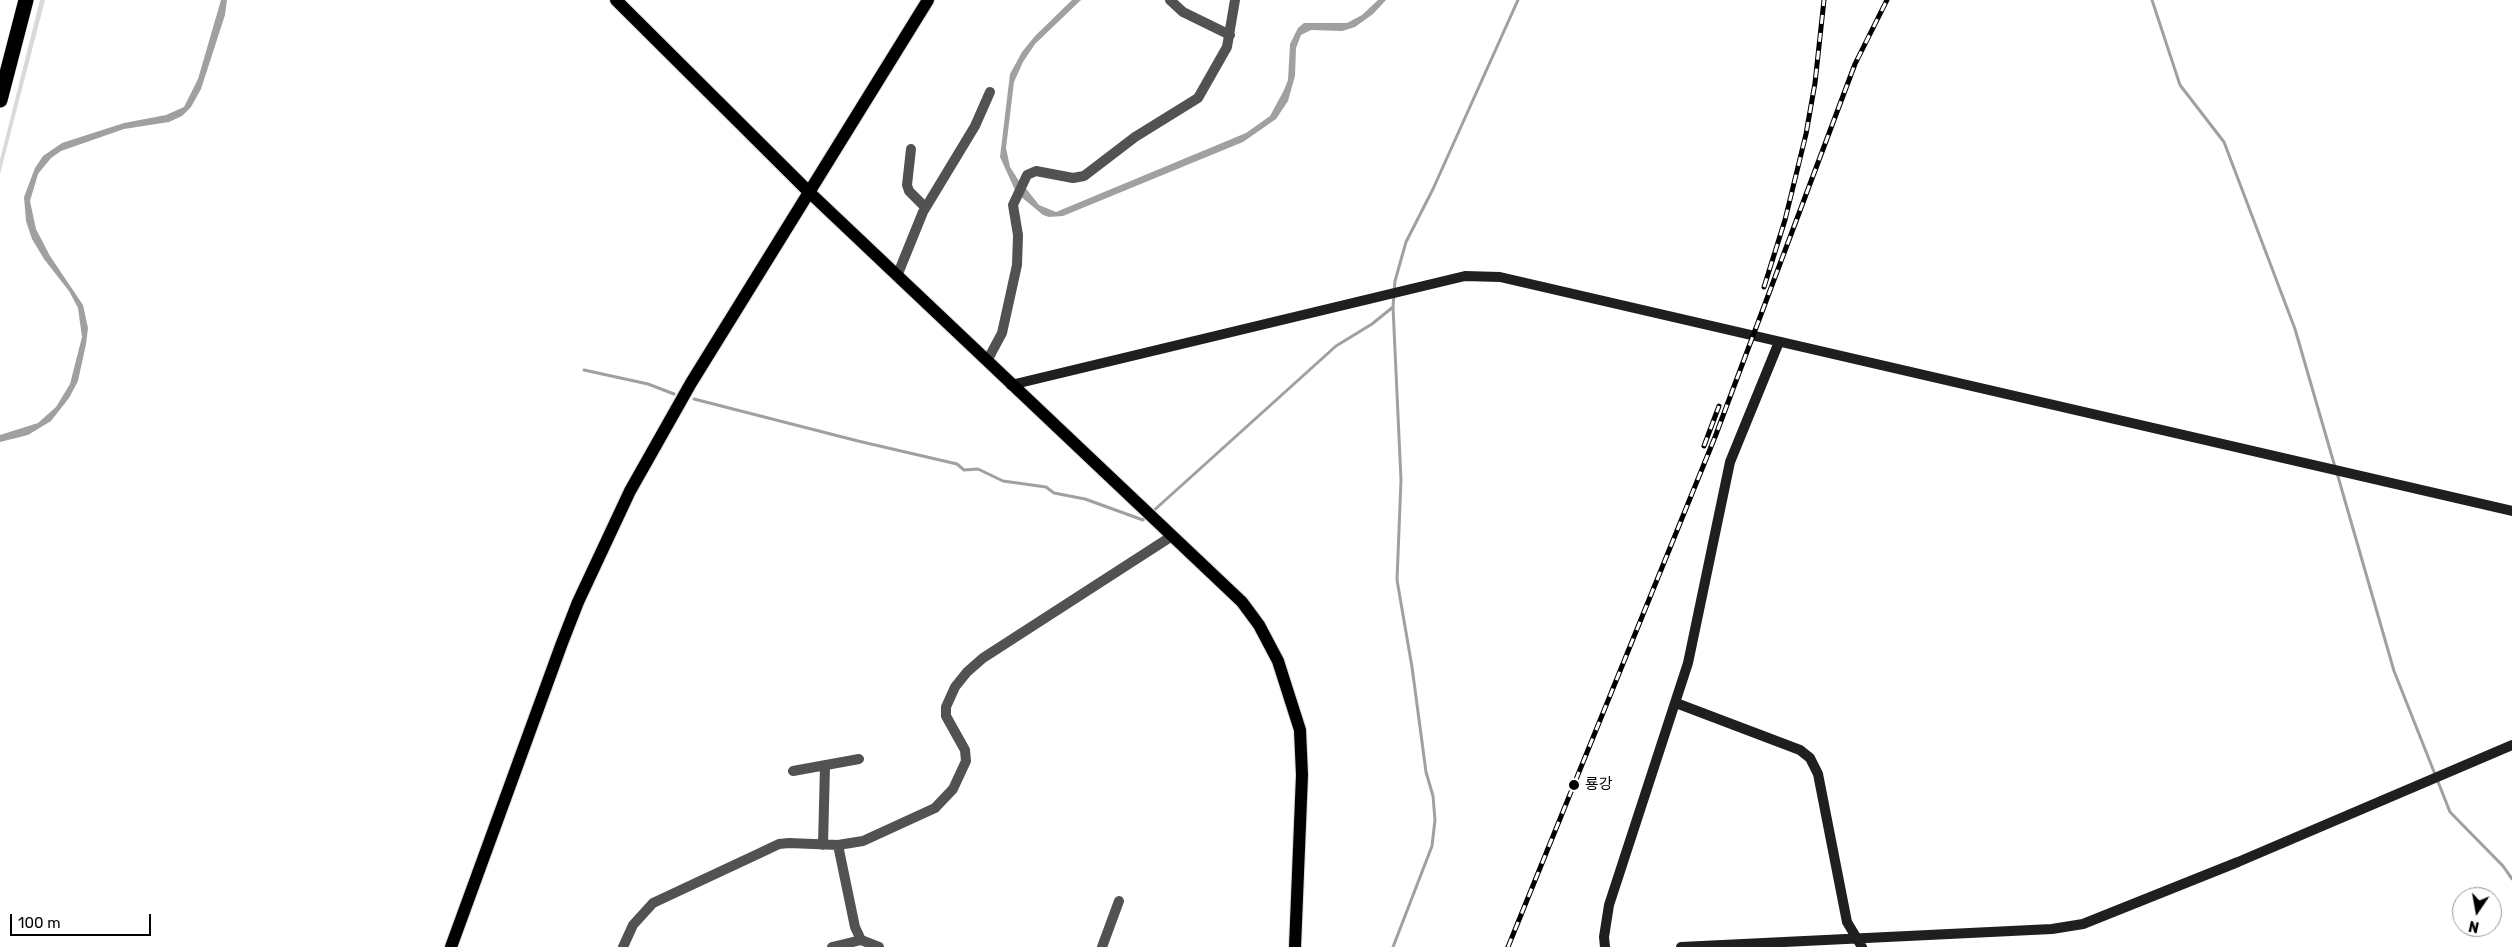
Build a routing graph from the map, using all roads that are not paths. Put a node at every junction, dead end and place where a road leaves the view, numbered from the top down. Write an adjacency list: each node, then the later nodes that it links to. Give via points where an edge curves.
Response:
1 (26, 0): 8 (highway)
2 (616, 0): 10 (main road)
3 (928, 0): 10 (main road)
4 (1170, 0): 6 (street, via 1183,12)
5 (1235, 0): 6 (street)
6 (1230, 34): 14 (street, via 1227,47 1205,90 1193,102 1151,125 1084,176 1073,178 1036,171 1027,176 1013,205 1018,235 1017,265 1002,333)
7 (990, 92): 11 (street, via 975,126)
8 (0, 100)
9 (911, 148): 11 (street, via 907,185)
10 (808, 191): 12 (main road); 29 (main road, via 630,491 601,552 552,668)
11 (925, 207): 12 (street)
12 (897, 276): 14 (main road)
13 (1779, 342): 15 (street, via 1500,277 1465,276); 16 (street); 18 (street, via 1730,462 1699,617)
14 (986, 361): 15 (main road)
15 (1011, 385): 17 (main road)
16 (2512, 511)
17 (1172, 536): 24 (street, via 967,672 955,686 946,707 946,716 965,750 966,761 943,803 922,816 873,837); 34 (main road, via 1242,602 1259,625 1278,661 1300,730 1302,774)
18 (1676, 703): 26 (street, via 1800,750 1810,758 1818,774 1847,922); 35 (street, via 1609,905)
19 (2512, 746): 26 (street, via 2083,924 2052,929)
20 (860, 759): 21 (street)
21 (825, 766): 22 (street); 23 (street)
22 (793, 771)
23 (824, 845): 24 (street); 30 (street, via 779,844 665,896 639,918)
24 (838, 845): 27 (street, via 855,927)
25 (1119, 901): 33 (street)
26 (1856, 937): 28 (street); 37 (street)
27 (861, 940): 31 (street); 32 (street)
28 (1758, 945): 36 (street)
29 (451, 947)
30 (623, 947)
31 (832, 947)
32 (879, 947)
33 (1102, 947)
34 (1295, 947)
35 (1605, 947)
36 (1681, 947)
37 (1862, 947)

